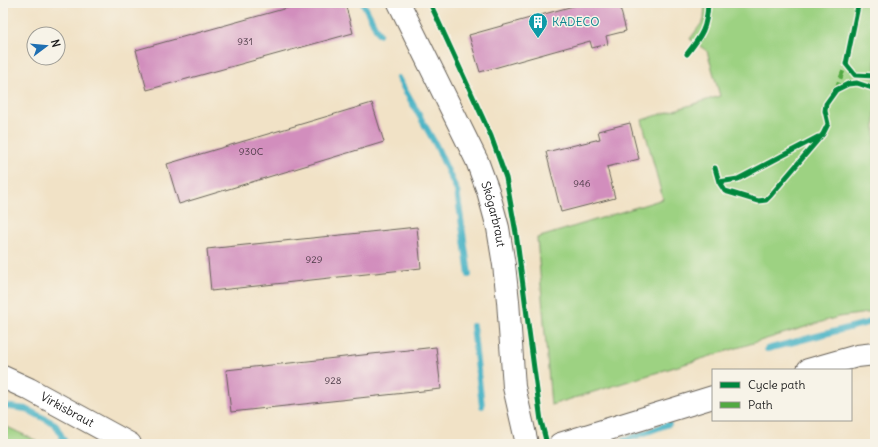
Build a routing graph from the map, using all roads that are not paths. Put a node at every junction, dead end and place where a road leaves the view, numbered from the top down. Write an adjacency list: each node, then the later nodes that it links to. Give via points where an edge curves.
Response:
1 (399, 3): 7 (street, Skógarbraut, via 477,161 488,191 504,265 514,387)
2 (875, 354): 3 (street, via 857,356)
3 (812, 369)
4 (3, 377): 6 (street, Virkisbraut)
5 (712, 397): 8 (street)
6 (130, 444)
7 (527, 444)
8 (560, 444)

